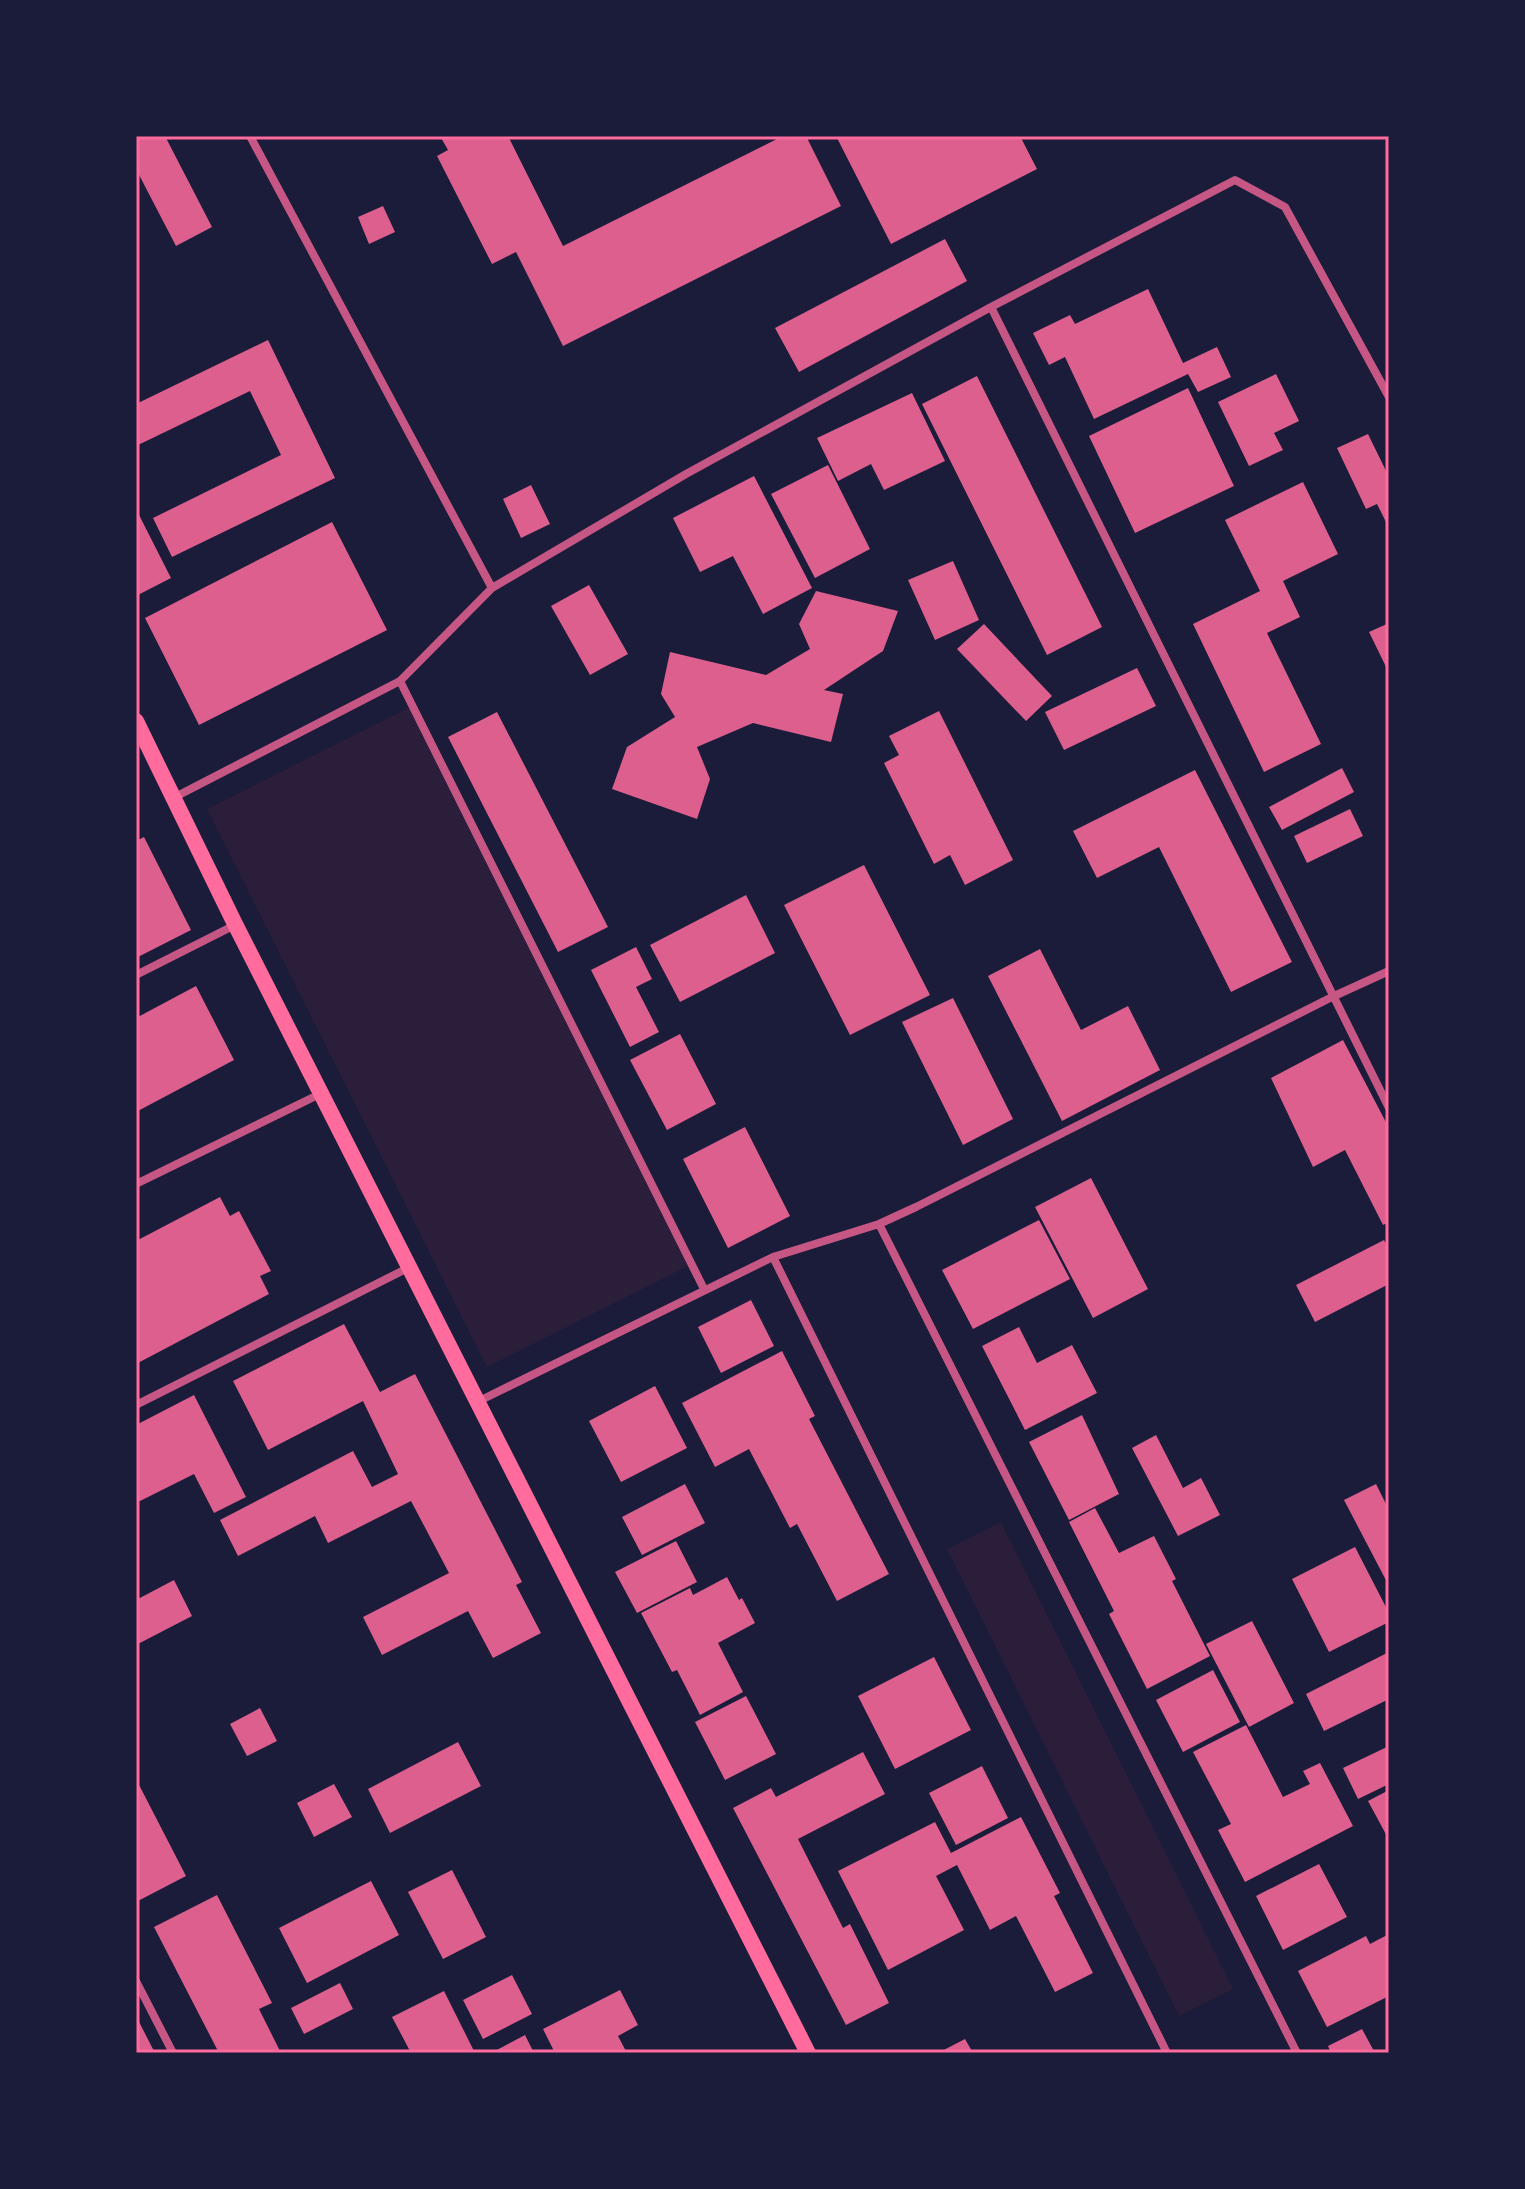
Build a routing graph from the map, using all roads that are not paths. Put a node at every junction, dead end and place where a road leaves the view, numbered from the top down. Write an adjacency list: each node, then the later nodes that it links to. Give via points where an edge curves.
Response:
1 (250, 136): 4 (street)
2 (991, 307): 3 (street, via 1235,180 1285,207); 4 (street, via 686,474); 11 (street)
3 (1389, 397)
4 (492, 588): 5 (street)
5 (400, 681): 7 (street); 18 (street)
6 (136, 721): 7 (main road)
7 (175, 797): 8 (main road)
8 (235, 924): 10 (street); 12 (main road)
9 (1389, 971): 11 (street)
10 (136, 975)
11 (1332, 997): 13 (street); 15 (street)
12 (323, 1093): 14 (street); 17 (main road)
13 (1389, 1108)
14 (136, 1184)
15 (879, 1224): 16 (street); 25 (street)
16 (773, 1257): 18 (street); 24 (street)
17 (410, 1267): 19 (main road); 20 (street)
18 (704, 1289): 19 (street)
19 (479, 1401): 23 (main road)
20 (136, 1405)
21 (136, 1981): 22 (street)
22 (173, 2053)
23 (808, 2053)
24 (1167, 2053)
25 (1297, 2053)

